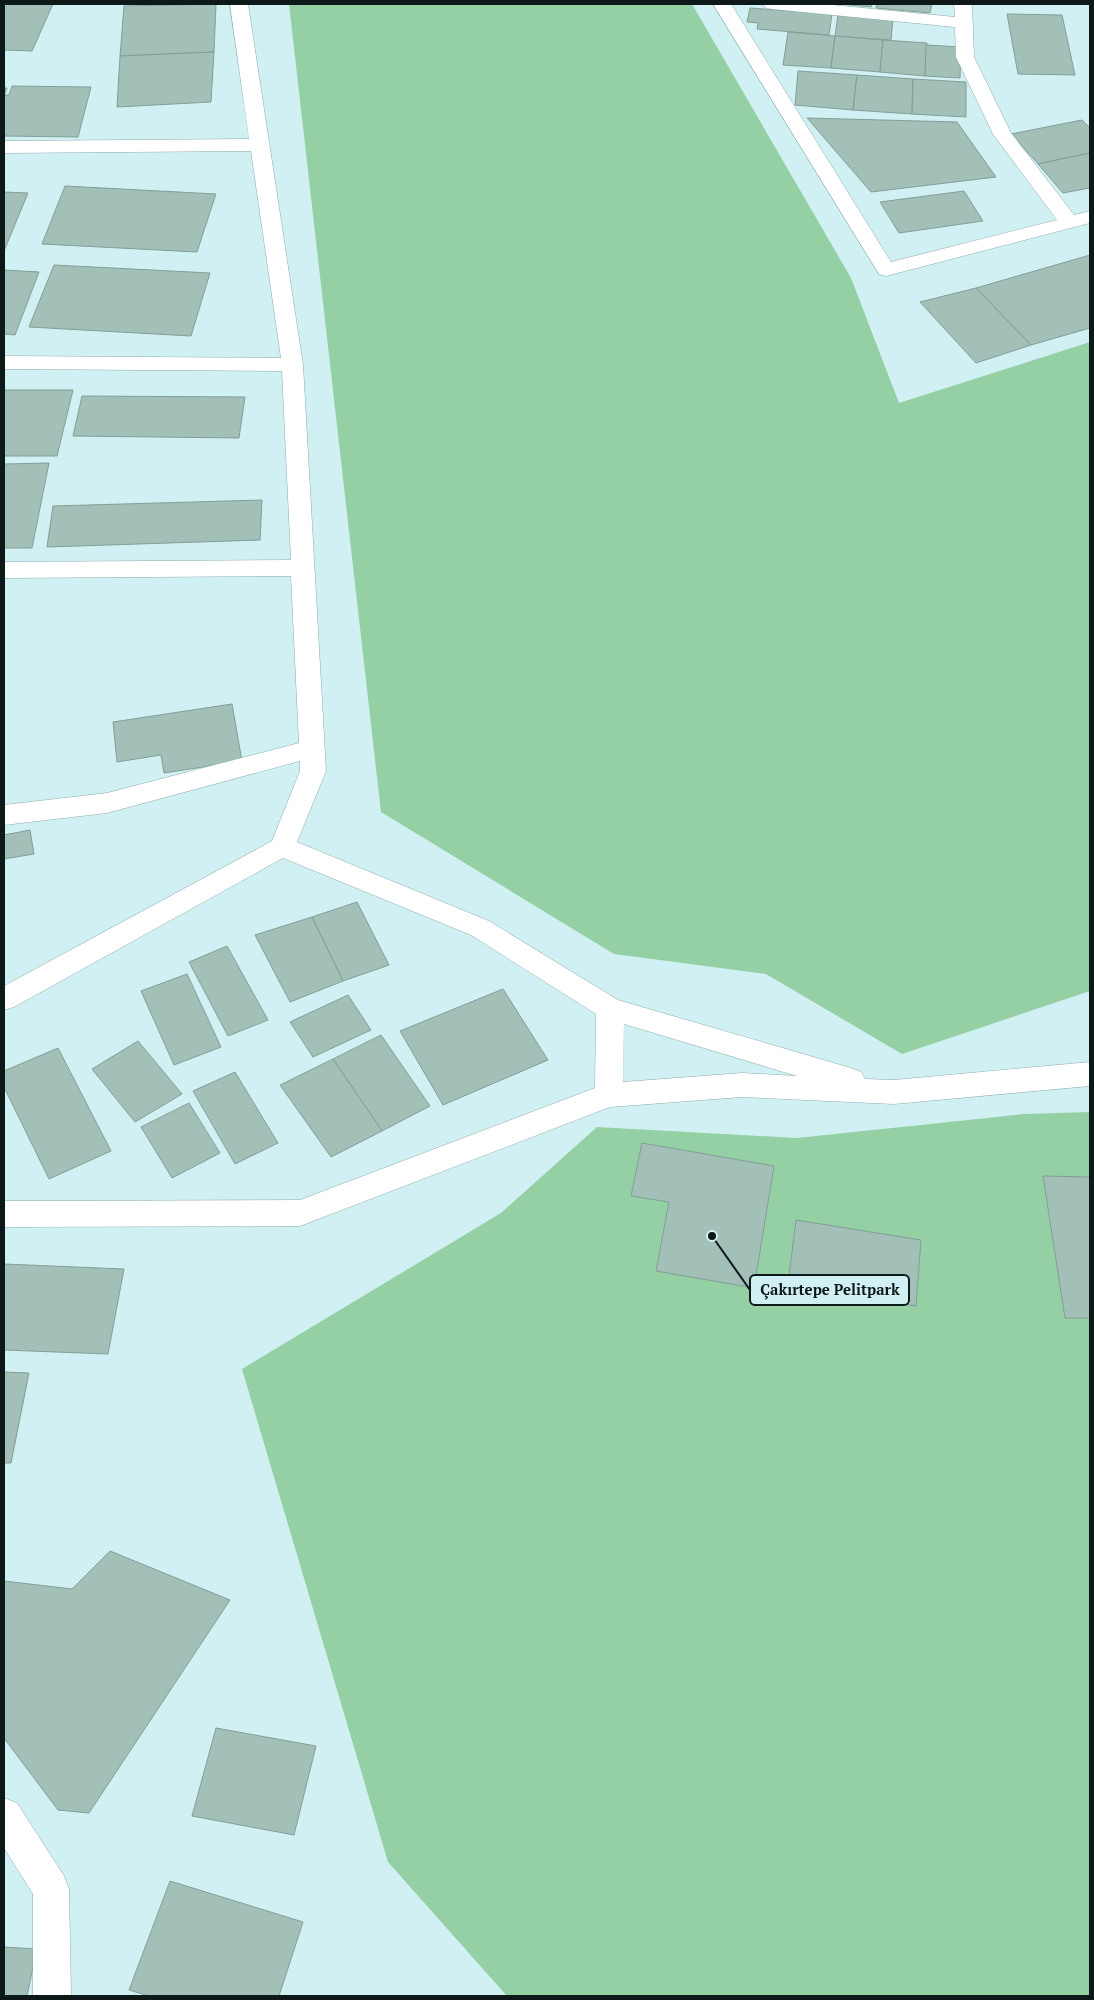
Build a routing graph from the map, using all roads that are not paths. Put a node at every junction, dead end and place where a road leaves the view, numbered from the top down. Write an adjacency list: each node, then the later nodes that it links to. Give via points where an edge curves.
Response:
1 (239, 4): 6 (street)
2 (722, 4): 9 (street, via 886,270)
3 (772, 4): 5 (street)
4 (963, 4): 5 (street)
5 (963, 23): 9 (street, via 965,57 1002,134)
6 (260, 145): 7 (street); 11 (street)
7 (4, 147)
8 (1090, 217): 9 (street)
9 (1069, 222)
10 (4, 363): 11 (street)
11 (292, 365): 12 (street)
12 (302, 568): 13 (street); 14 (street)
13 (4, 570)
14 (312, 749): 15 (street, via 107,803); 16 (street, via 313,771)
15 (4, 814)
16 (282, 848): 17 (street); 18 (street, via 480,928)
17 (4, 1000)
18 (610, 1009): 20 (street); 21 (street)
19 (1090, 1074): 20 (street)
20 (894, 1092): 21 (street, via 742,1085)
21 (609, 1095): 22 (street, via 300,1213)
22 (4, 1214)
23 (4, 1816): 24 (street, via 51,1889)
24 (52, 1996)

